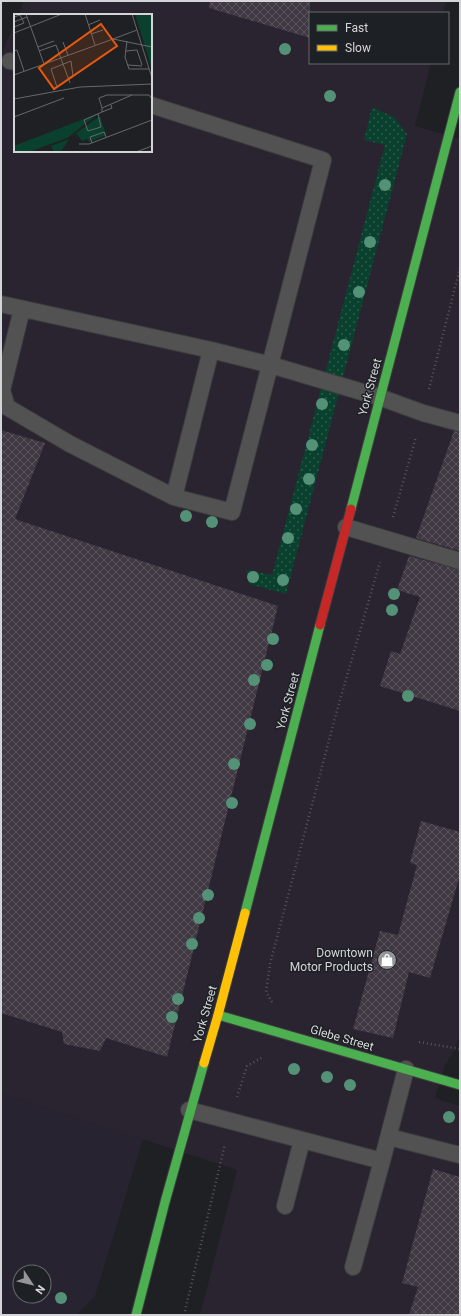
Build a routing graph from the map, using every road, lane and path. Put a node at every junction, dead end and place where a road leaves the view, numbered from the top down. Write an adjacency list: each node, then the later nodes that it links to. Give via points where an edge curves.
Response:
1 (460, 92): 8 (main road, York Street)
2 (152, 105): 7 (lane, via 323,160)
3 (460, 268): 9 (path)
4 (1, 304): 5 (lane)
5 (22, 309): 6 (lane); 11 (lane, via 2,390 7,407 70,444)
6 (211, 350): 7 (lane); 11 (lane)
7 (271, 365): 8 (lane); 11 (lane, via 232,512)
8 (379, 397): 9 (lane); 12 (main road, York Street)
9 (423, 413): 10 (lane); 13 (path)
10 (460, 423)
11 (174, 496)
12 (346, 527): 13 (lane); 16 (main road, York Street)
13 (386, 539): 14 (lane); 15 (path, via 336,714 270,964 266,992)
14 (460, 561)
15 (275, 1006)
16 (218, 1014): 19 (main road, Glebe Street); 21 (main road, York Street)
17 (418, 1042): 18 (path)
18 (460, 1049)
19 (406, 1069): 20 (main road, Glebe Street); 22 (lane)
20 (460, 1085)
21 (189, 1110): 23 (lane); 28 (main road, York Street)
22 (389, 1137): 24 (lane); 25 (lane)
23 (302, 1140): 25 (lane); 26 (lane)
24 (460, 1155)
25 (382, 1162): 27 (lane)
26 (285, 1206)
27 (353, 1267)
28 (136, 1315)

